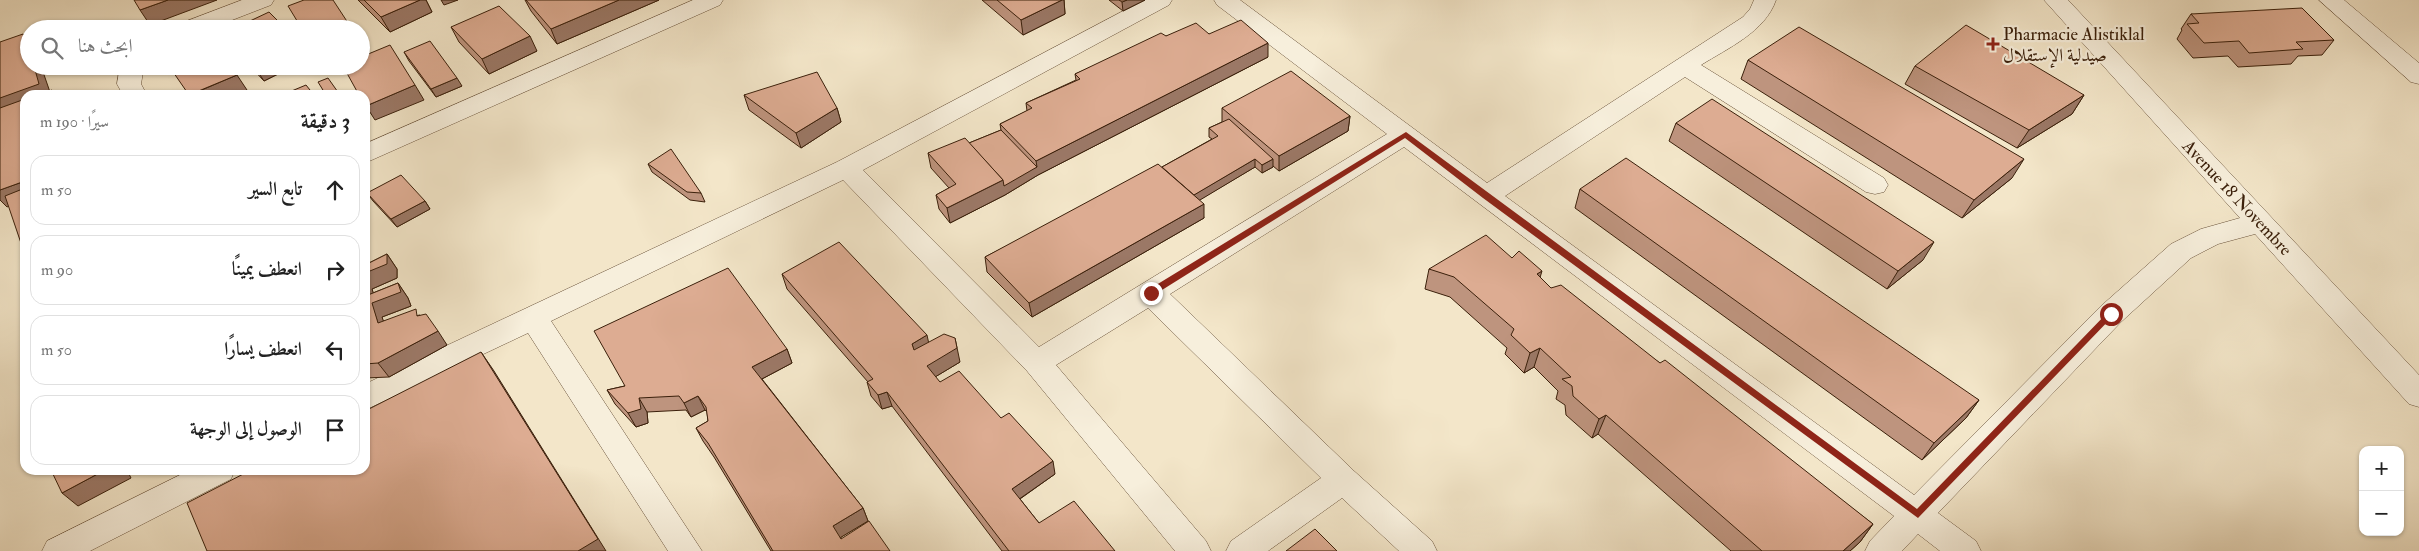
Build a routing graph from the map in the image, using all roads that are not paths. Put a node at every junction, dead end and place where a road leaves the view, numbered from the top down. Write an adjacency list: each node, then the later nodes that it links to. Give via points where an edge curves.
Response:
1 (262, 0): 8 (street)
2 (712, 0): 14 (street)
3 (1161, 0): 15 (street)
4 (1225, 0): 13 (street)
5 (1765, 0): 9 (street, via 1761,11 1751,22)
6 (2055, 0): 18 (street, Avenue 18 Novembre)
7 (2330, 0): 11 (street)
8 (210, 20)
9 (1685, 66): 16 (street); 17 (street)
10 (130, 75): 12 (street, via 129,84)
11 (2419, 76)
12 (132, 90)
13 (1406, 134): 17 (street); 19 (street)
14 (370, 152)
15 (846, 168): 20 (street); 21 (street)
16 (1875, 185)
17 (1486, 196): 26 (street)
18 (2259, 223): 23 (street, Avenue 18 Novembre); 26 (street, via 2210,236 2181,251 2111,314)
19 (1151, 293): 21 (street); 25 (street)
20 (534, 318): 22 (street); 28 (street)
21 (1037, 363): 29 (street)
22 (370, 396)
23 (2419, 396)
24 (210, 475): 27 (street)
25 (1343, 480): 30 (street); 31 (street)
26 (1918, 514): 32 (street); 33 (street)
27 (58, 551)
28 (686, 551)
29 (1195, 551)
30 (1242, 551)
31 (1421, 551)
32 (1881, 551)
33 (1965, 551)

